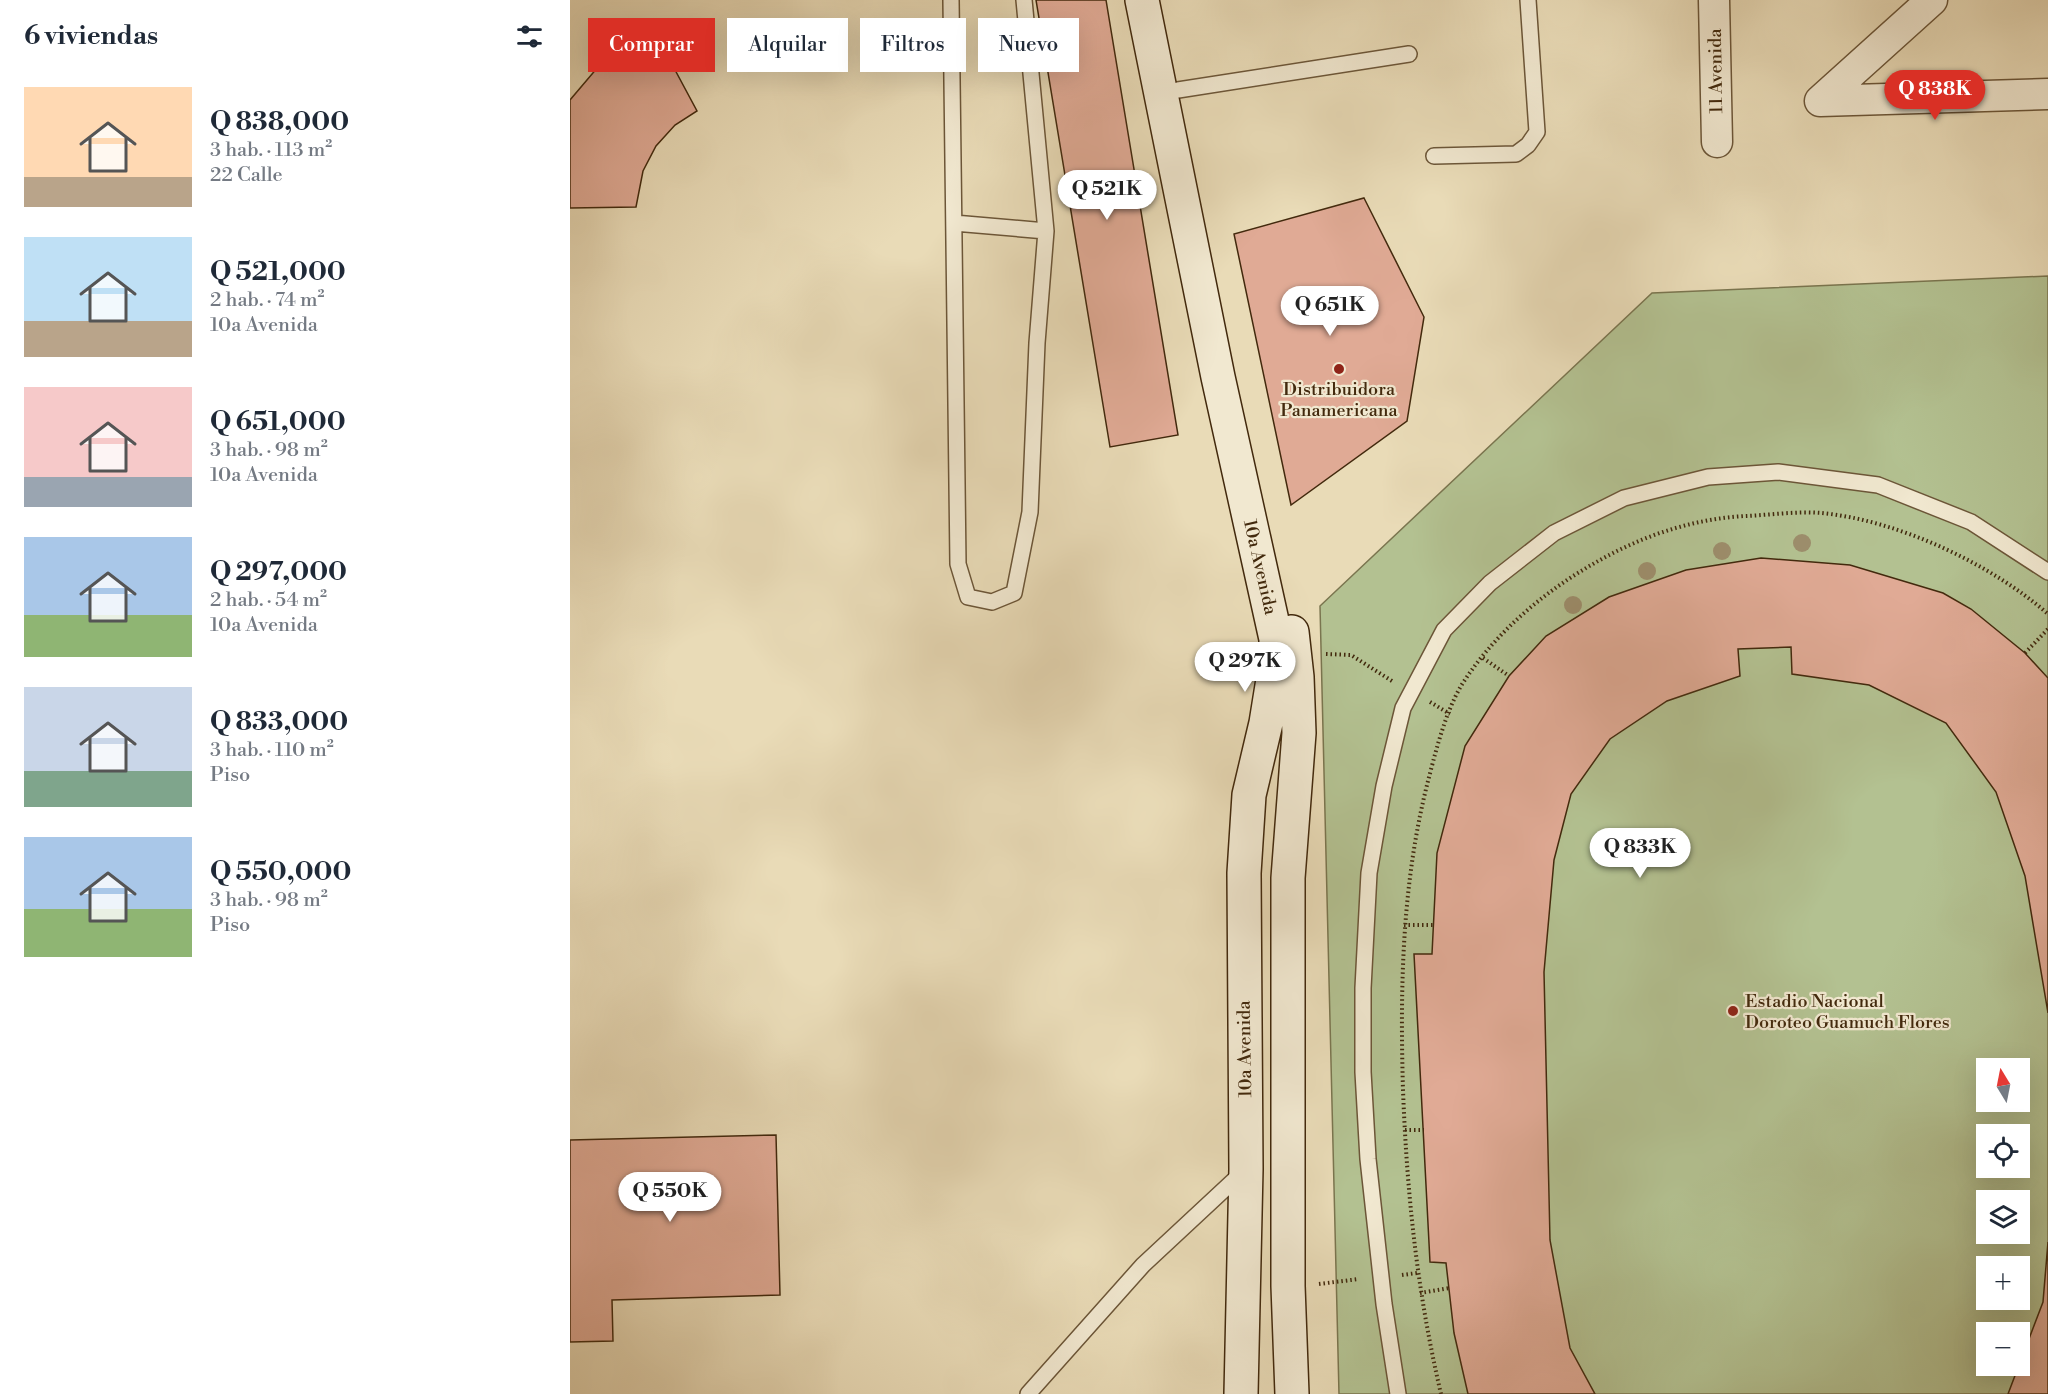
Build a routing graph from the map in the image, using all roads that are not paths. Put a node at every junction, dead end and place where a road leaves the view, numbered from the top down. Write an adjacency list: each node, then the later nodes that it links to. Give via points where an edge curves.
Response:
1 (951, 0): 13 (lane)
2 (1024, 0): 14 (lane)
3 (1142, 0): 16 (main road, 10a Avenida, via 1208,331 1276,639 1266,723 1249,795 1244,862)
4 (1161, 0): 9 (main road, 10a Avenida)
5 (1528, 0): 12 (lane, via 1537,132 1516,154)
6 (1714, 0): 11 (street, 11 Avenida)
7 (1932, 0): 10 (street, via 1820,101)
8 (1409, 54): 9 (lane)
9 (1178, 90): 19 (main road, 10a Avenida, via 1276,542 1297,670 1299,733 1288,878 1288,1286)
10 (2048, 94)
11 (1718, 142)
12 (1434, 156)
13 (954, 223): 14 (lane); 14 (lane, via 958,564 968,597 992,602 1014,593 1030,512)
14 (1046, 231)
15 (2048, 572): 20 (lane, via 1971,522 1878,486 1778,472 1708,477 1624,498 1554,533 1490,583 1444,630 1403,708 1369,873 1363,988 1368,1159)
16 (1246, 1169): 17 (lane, via 1143,1265); 18 (main road, 10a Avenida)
17 (1028, 1394)
18 (1241, 1394)
19 (1292, 1394)
20 (1398, 1394)

